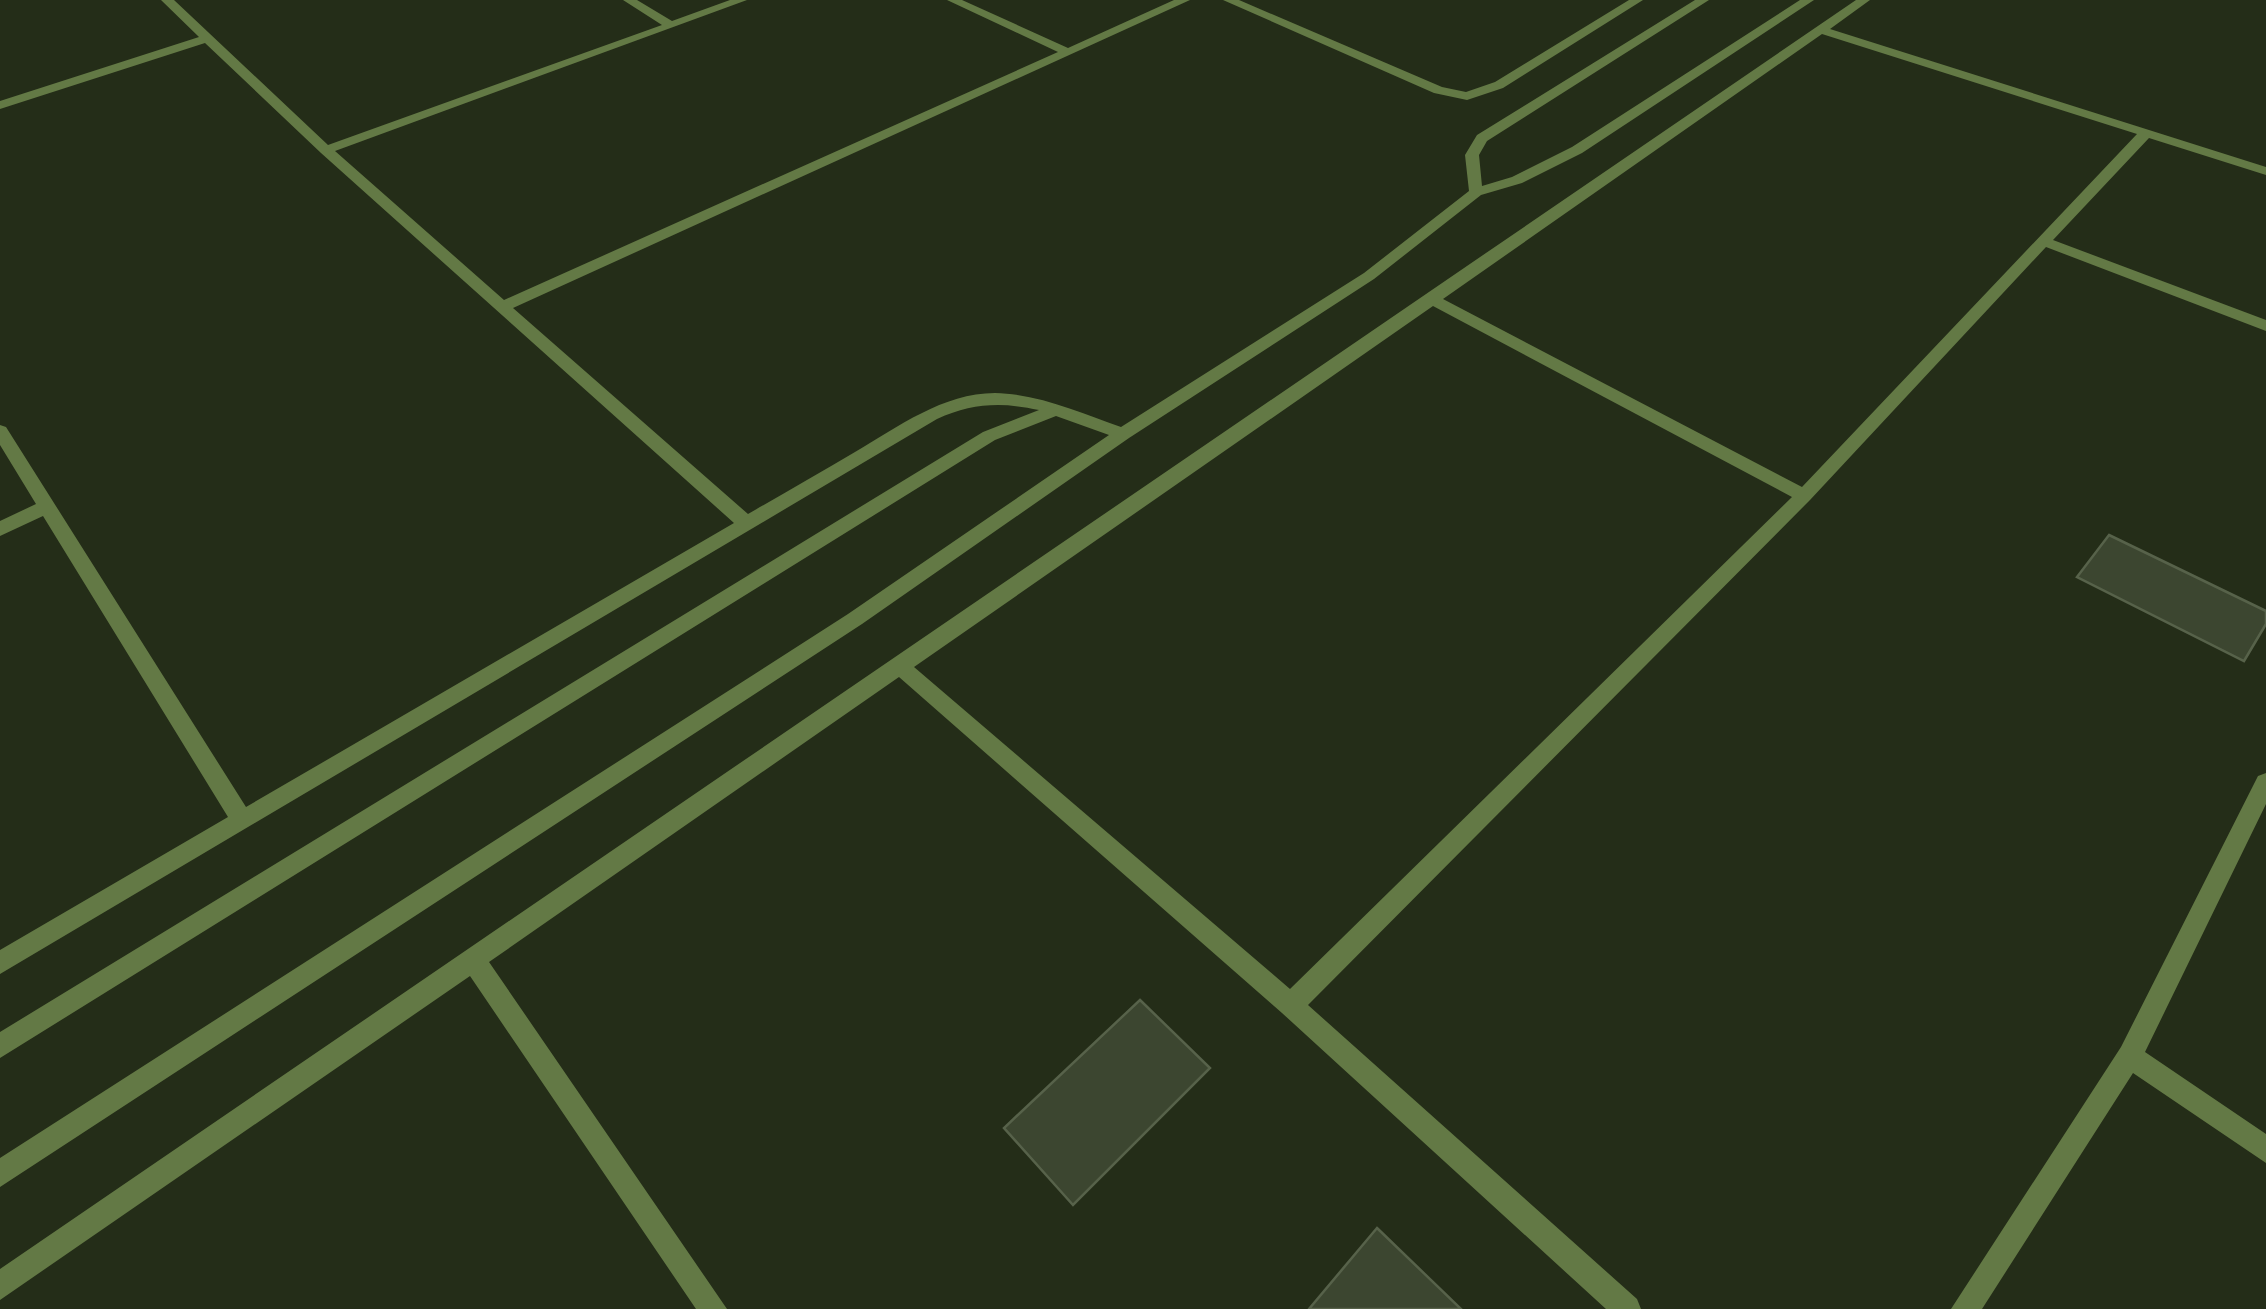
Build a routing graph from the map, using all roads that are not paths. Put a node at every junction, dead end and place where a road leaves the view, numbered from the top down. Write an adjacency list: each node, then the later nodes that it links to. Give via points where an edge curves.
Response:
1 (167, 0): 13 (street)
2 (629, 0): 11 (street)
3 (741, 0): 11 (street)
4 (953, 0): 14 (street)
5 (1184, 0): 14 (street)
6 (1228, 0): 7 (street, via 1438,90 1467,96 1498,85)
7 (1637, 0)
8 (1703, 0): 19 (street, via 1482,138 1472,155)
9 (1808, 0): 19 (street, via 1577,150)
10 (1853, 2): 12 (street)
11 (671, 26): 17 (street)
12 (1821, 30): 16 (street); 21 (street)
13 (208, 38): 15 (street); 17 (street)
14 (1067, 52): 22 (street)
15 (0, 105)
16 (2146, 132): 18 (street); 20 (street)
17 (326, 150): 22 (street)
18 (2266, 171)
19 (1476, 192): 26 (street, via 1369,276)
20 (2043, 241): 23 (street); 27 (street)
21 (1430, 298): 27 (street); 31 (street)
22 (504, 306): 29 (street)
23 (2266, 326)
24 (1056, 410): 26 (street); 29 (street, via 1014,398 956,402); 37 (street, via 989,436)
25 (0, 432): 28 (street)
26 (1122, 434): 40 (street, via 855,619)
27 (1804, 496): 36 (street)
28 (44, 508): 30 (street); 33 (street)
29 (747, 524): 33 (street)
30 (0, 529)
31 (899, 666): 34 (street); 36 (street)
32 (2266, 782): 38 (street)
33 (242, 820): 35 (street)
34 (472, 958): 41 (street); 42 (street)
35 (0, 963)
36 (1291, 1004): 43 (street)
37 (0, 1046)
38 (2130, 1056): 39 (street); 44 (street)
39 (2266, 1150)
40 (0, 1174)
41 (0, 1286)
42 (713, 1309)
43 (1628, 1309)
44 (1965, 1309)

